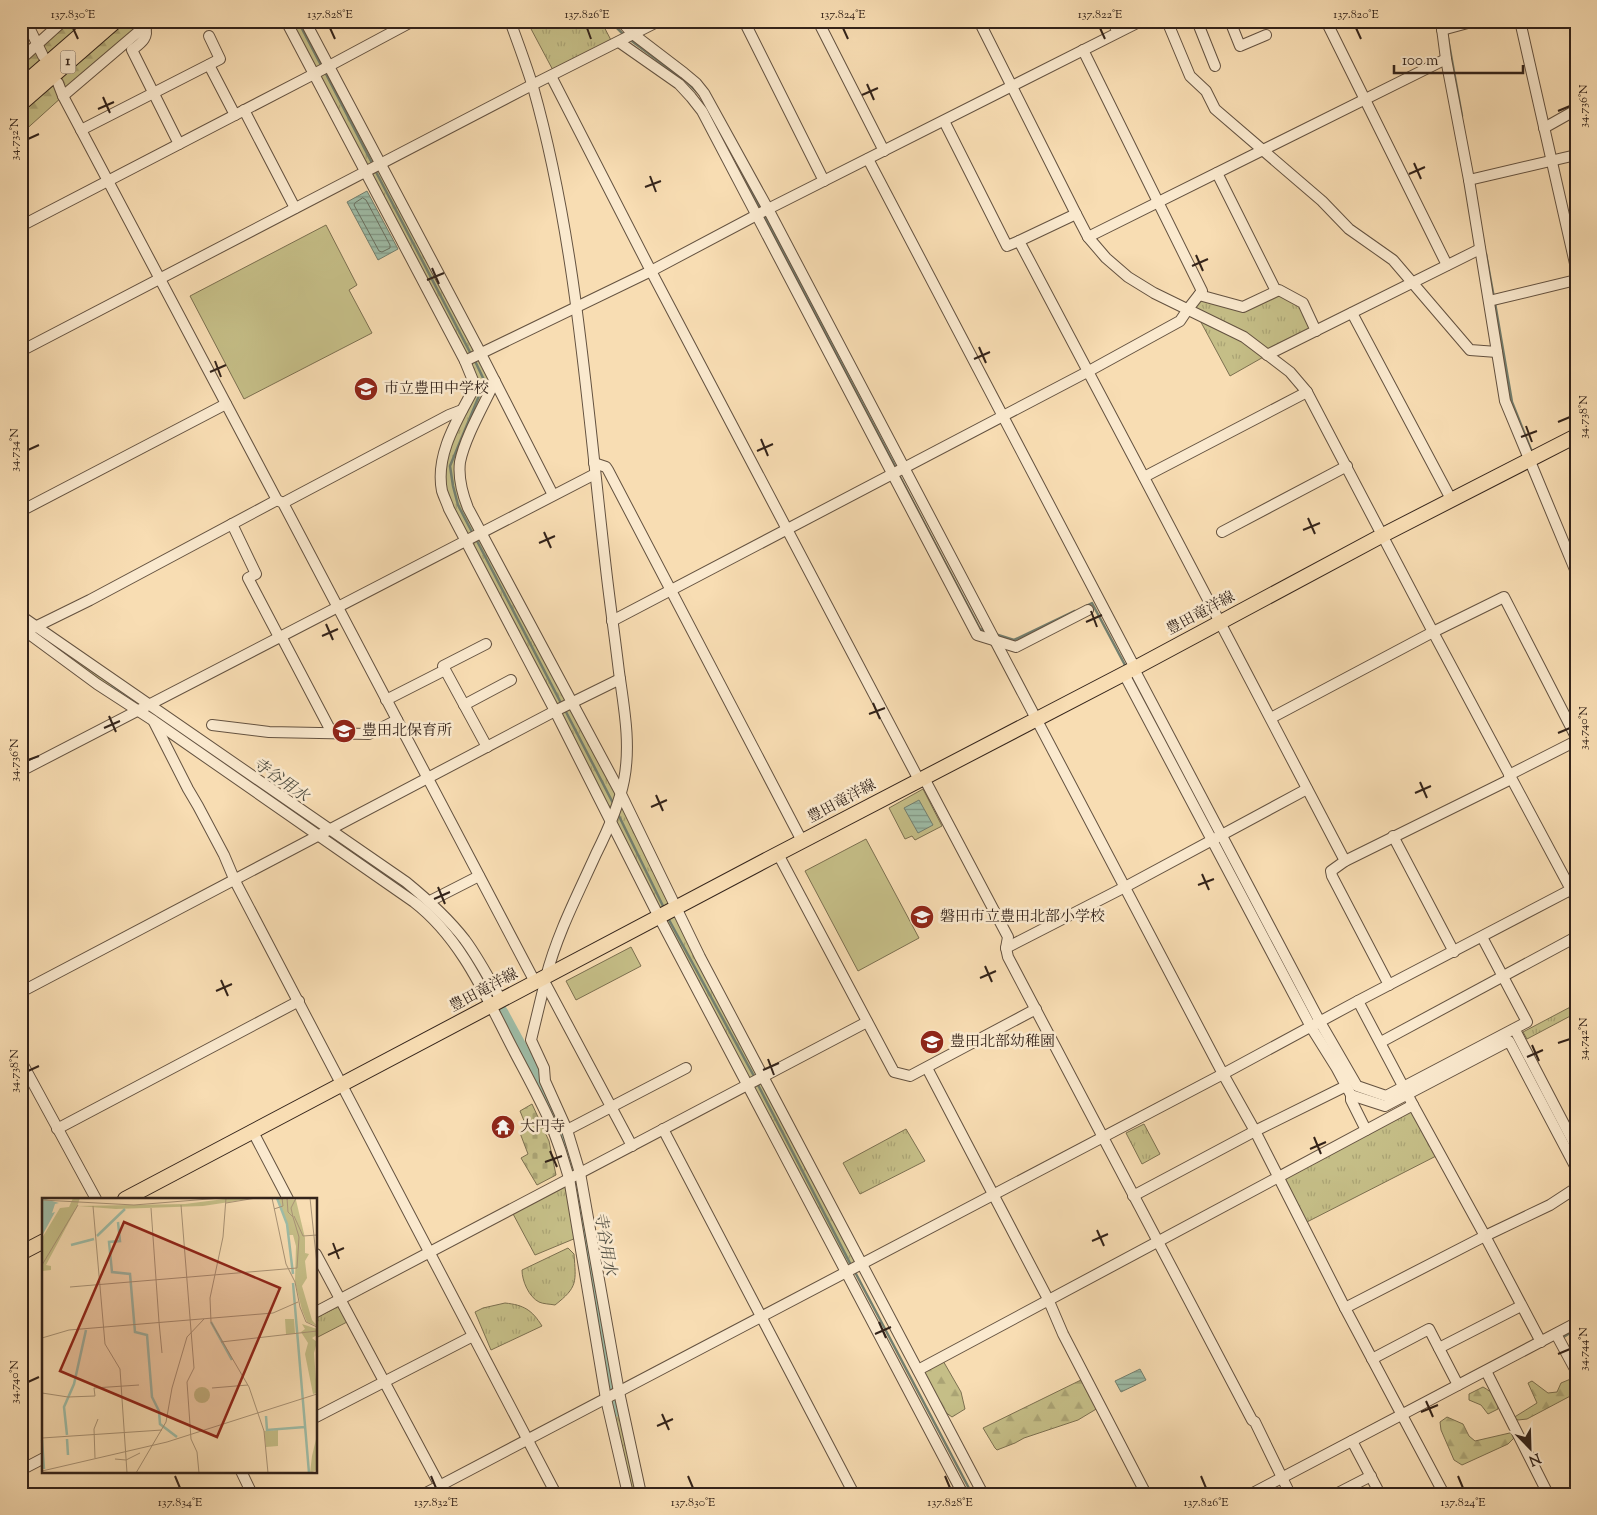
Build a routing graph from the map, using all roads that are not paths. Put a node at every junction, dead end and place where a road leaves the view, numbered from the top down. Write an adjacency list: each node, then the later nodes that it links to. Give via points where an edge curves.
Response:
1 (26, 21): 29 (street)
2 (63, 21): 29 (street)
3 (97, 21): 42 (highway, 1)
4 (115, 21): 46 (highway, 1)
5 (286, 21): 37 (street)
6 (306, 21): 35 (street)
7 (413, 21): 35 (street)
8 (510, 21): 40 (street)
9 (621, 21): 25 (street)
10 (659, 21): 25 (street)
11 (744, 21): 64 (street)
12 (818, 21): 54 (street)
13 (979, 21): 41 (street)
14 (1112, 21): 24 (street)
15 (1141, 21): 24 (street)
16 (1167, 21): 55 (street, via 1190,76 1206,91 1215,109)
17 (1197, 21): 36 (street)
18 (1230, 21): 26 (street, via 1240,46)
19 (1326, 21): 45 (street)
20 (1475, 21): 23 (street)
21 (1520, 21): 51 (street)
22 (148, 24): 43 (street, via 144,40 132,50); 44 (street)
23 (1442, 25): 33 (street)
24 (1118, 32): 30 (street)
25 (633, 34): 28 (street); 67 (street, via 684,73 704,93)
26 (1266, 35)
27 (209, 36): 34 (street, via 220,60)
28 (619, 42): 38 (street); 69 (street, via 691,96 702,111)
29 (37, 44): 31 (street); 32 (street)
30 (1083, 50): 41 (street); 65 (street)
31 (43, 56)
32 (21, 58)
33 (1446, 59): 45 (street); 62 (street)
34 (209, 65): 43 (street); 49 (street)
35 (329, 66): 37 (street); 59 (street)
36 (1215, 66)
37 (314, 74): 47 (street); 60 (street)
38 (551, 76): 40 (street); 76 (street)
39 (58, 83): 44 (street)
40 (532, 84): 59 (street); 83 (street, via 554,177)
41 (1012, 87): 50 (street); 68 (street)
42 (21, 88)
43 (154, 93): 52 (street); 53 (street)
44 (63, 96): 52 (street)
45 (1364, 100): 55 (street); 74 (street)
46 (21, 103)
47 (244, 110): 49 (street); 66 (street)
48 (1576, 110): 51 (street)
49 (234, 116): 53 (street)
50 (944, 121): 54 (street); 72 (street, via 1007,246)
51 (1544, 128): 58 (street)
52 (82, 130): 63 (street)
53 (179, 144): 63 (street)
54 (884, 151): 57 (street)
55 (1263, 151): 61 (street); 79 (street, via 1350,229 1393,260)
56 (1576, 156): 58 (street)
57 (868, 159): 64 (street); 98 (street)
58 (1552, 161): 62 (street); 75 (street)
59 (380, 164): 60 (street); 89 (street)
60 (365, 171): 66 (street); 91 (street)
61 (1217, 173): 65 (street); 80 (street)
62 (1469, 180): 73 (street)
63 (108, 181): 70 (street); 77 (street)
64 (824, 182): 67 (street)
65 (1159, 202): 71 (street); 81 (street, via 1202,291)
66 (295, 208): 77 (street)
67 (768, 209): 69 (street); 103 (street)
68 (1076, 214): 71 (street); 72 (street)
69 (756, 217): 76 (street); 104 (street)
70 (21, 226)
71 (1088, 236): 84 (street, via 1128,277)
72 (1019, 241): 92 (street)
73 (1480, 249): 74 (street); 82 (street)
74 (1447, 265): 79 (street)
75 (1576, 268)
76 (651, 271): 83 (street); 112 (street)
77 (160, 279): 87 (street); 95 (street)
78 (1576, 280): 82 (street)
79 (1412, 283): 85 (street); 88 (street, via 1470,350)
80 (1276, 291): 81 (street, via 1243,307); 86 (street, via 1303,303)
81 (1199, 295): 84 (street)
82 (1489, 301): 88 (street)
83 (576, 307): 89 (street); 101 (street)
84 (1188, 309): 90 (street, via 1244,337); 92 (street, via 1180,321)
85 (1352, 313): 86 (street); 109 (street)
86 (1316, 331): 90 (street)
87 (21, 352)
88 (1497, 352): 100 (street, via 1506,401)
89 (481, 354): 91 (street); 93 (street)
90 (1267, 355): 94 (street, via 1290,372)
91 (465, 361): 96 (street, via 474,383)
92 (1089, 371): 98 (street); 106 (street)
93 (495, 381): 97 (street); 107 (street)
94 (1307, 392): 102 (street); 106 (street)
95 (226, 404): 108 (street); 110 (street)
96 (464, 407): 97 (street); 108 (street); 116 (street, via 447,443 441,476 442,492)
97 (481, 410): 113 (street, via 460,463 463,495)
98 (1003, 415): 103 (street); 130 (street)
99 (1576, 436): 100 (main road, 豊田竜洋線)
100 (1529, 460): 109 (main road, 豊田竜洋線); 117 (street)
101 (594, 463): 105 (street); 118 (street, via 608,470)
102 (1347, 466): 114 (street); 115 (street)
103 (903, 467): 104 (street); 127 (street)
104 (892, 473): 112 (street); 127 (street, via 977,635)
105 (595, 474): 107 (street); 122 (street)
106 (1144, 477): 123 (street)
107 (553, 495): 113 (street)
108 (280, 501): 111 (street); 119 (street)
109 (1452, 501): 115 (main road, 豊田竜洋線)
110 (21, 511)
111 (232, 524): 124 (street); 126 (street, via 256,574 248,578)
112 (786, 528): 118 (street); 151 (street)
113 (480, 532): 116 (street); 134 (street)
114 (1222, 532)
115 (1384, 535): 123 (main road, 豊田竜洋線); 125 (street)
116 (465, 540): 119 (street); 138 (street)
117 (1576, 572)
118 (671, 589): 122 (street); 158 (street)
119 (337, 606): 126 (street); 133 (street)
120 (1088, 610): 127 (street, via 1016,648)
121 (21, 616): 124 (street)
122 (612, 620): 131 (street)
123 (1219, 623): 130 (main road, 豊田竜洋線); 139 (street)
124 (29, 629): 135 (street); 137 (street, via 97,684)
125 (1433, 632): 139 (street); 145 (street, via 1504,597); 149 (street)
126 (280, 637): 135 (street); 144 (street)
127 (996, 642): 140 (street)
128 (486, 644): 129 (street, via 443,666)
129 (445, 670): 133 (street); 136 (street)
130 (1130, 670): 140 (main road, 豊田竜洋線); 157 (street)
131 (620, 679): 134 (street); 153 (street, via 627,756)
132 (511, 680): 136 (street)
133 (386, 700): 141 (street)
134 (571, 703): 138 (street); 153 (street)
135 (150, 705): 137 (street); 155 (street)
136 (464, 705): 147 (street)
137 (139, 711): 142 (street); 148 (street)
138 (555, 711): 147 (street); 154 (street)
139 (1270, 718): 152 (street)
140 (1036, 719): 151 (main road, 豊田竜洋線); 163 (street)
141 (397, 720): 144 (street, via 369,734); 150 (street)
142 (154, 721): 155 (street); 162 (street)
143 (212, 725): 144 (street, via 269,732)
144 (332, 733)
145 (1576, 737)
146 (1576, 741): 149 (street)
147 (487, 747): 150 (street)
148 (21, 772)
149 (1510, 777): 156 (street); 164 (street)
150 (428, 778): 155 (street); 161 (street)
151 (921, 779): 158 (main road, 豊田竜洋線); 169 (street, via 1008,937)
152 (1307, 789): 157 (street); 160 (street)
153 (620, 794): 154 (street); 166 (street)
154 (611, 823): 166 (street); 172 (street, via 561,930)
155 (325, 833): 162 (street); 165 (street, via 406,882); 177 (street, via 425,912 458,948)
156 (1393, 836): 160 (street); 170 (street)
157 (1217, 838): 163 (street); 180 (street)
158 (802, 841): 159 (main road, 豊田竜洋線)
159 (778, 854): 166 (main road, 豊田竜洋線); 179 (street)
160 (1346, 861): 173 (street, via 1331,871 1332,876)
161 (479, 876): 165 (street); 172 (street)
162 (235, 881): 174 (street); 175 (street)
163 (1125, 887): 169 (street); 186 (street)
164 (1574, 892): 167 (street)
165 (430, 901): 177 (street, via 480,962)
166 (668, 912): 172 (main road, 豊田竜洋線); 187 (street, via 700,957); 189 (street)
167 (1482, 937): 170 (street); 171 (street)
168 (1576, 937): 171 (street)
169 (1006, 948): 178 (street)
170 (1454, 952): 173 (street)
171 (1503, 976): 181 (street, via 1527,1022); 182 (street)
172 (542, 980): 177 (main road, 豊田竜洋線); 193 (street); 197 (street, via 531,1040)
173 (1389, 985): 176 (street)
174 (21, 992)
175 (299, 1001): 188 (street); 194 (street)
176 (1358, 1001): 180 (street); 182 (street)
177 (496, 1003): 188 (main road, 豊田竜洋線); 204 (street)
178 (1036, 1009): 185 (street); 200 (street)
179 (867, 1022): 185 (street, via 894,1072 910,1076); 187 (street)
180 (1316, 1024): 186 (street); 190 (street); 191 (street, via 1357,1086 1386,1096)
181 (1516, 1030): 191 (street); 202 (street)
182 (1380, 1042): 191 (street)
183 (21, 1061): 194 (street)
184 (686, 1068): 193 (street)
185 (926, 1068): 207 (street)
186 (1223, 1074): 199 (street); 200 (street)
187 (762, 1076): 189 (street); 218 (street)
188 (342, 1084): 196 (main road, 豊田竜洋線); 216 (street)
189 (748, 1084): 195 (street); 219 (street)
190 (1349, 1090): 191 (street, via 1385,1106); 198 (street); 199 (street)
191 (1406, 1091): 192 (street); 203 (street, via 1510,1041)
192 (1413, 1105): 198 (street); 212 (street)
193 (611, 1106): 197 (street); 201 (street)
194 (57, 1129): 209 (street)
195 (663, 1129): 201 (street); 225 (street)
196 (252, 1130): 210 (main road, 豊田竜洋線); 211 (street)
197 (567, 1130): 204 (street)
198 (1366, 1130): 205 (street)
199 (1255, 1131): 205 (street); 208 (street)
200 (1102, 1138): 207 (street); 208 (street)
201 (632, 1146): 204 (street)
202 (1576, 1147)
203 (1576, 1168)
204 (575, 1176): 216 (street); 237 (street); 237 (street)
205 (1278, 1176): 214 (street); 223 (street)
206 (1576, 1188): 212 (street, via 1550,1205)
207 (993, 1194): 218 (street); 220 (street)
208 (1133, 1196): 214 (street)
209 (95, 1198)
210 (126, 1198)
211 (287, 1198)
212 (1485, 1236): 222 (street); 223 (street)
213 (42, 1242): 215 (main road)
214 (1158, 1242): 220 (street); 246 (street)
215 (21, 1253)
216 (429, 1253): 221 (street); 228 (street)
217 (318, 1258): 221 (street)
218 (861, 1264): 219 (street); 232 (street)
219 (846, 1272): 225 (street); 254 (street)
220 (1048, 1299): 232 (street); 256 (street)
221 (340, 1300): 224 (street); 235 (street)
222 (1521, 1306): 229 (street); 230 (street)
223 (1345, 1308): 231 (street)
224 (318, 1311)
225 (762, 1316): 237 (street); 253 (street)
226 (1576, 1323): 227 (street)
227 (1556, 1334): 229 (street); 234 (street)
228 (473, 1336): 235 (street); 240 (street)
229 (1540, 1342): 233 (street)
230 (1439, 1348): 231 (street, via 1429,1329); 236 (street)
231 (1372, 1359): 238 (street)
232 (918, 1370): 255 (street)
233 (1486, 1371): 236 (street); 262 (street)
234 (1576, 1371)
235 (384, 1381): 239 (street); 247 (street)
236 (1458, 1386): 238 (street)
237 (613, 1396): 240 (street); 251 (street); 252 (street)
238 (1402, 1415): 241 (street); 261 (street)
239 (318, 1416)
240 (528, 1440): 247 (street); 250 (street)
241 (1352, 1441): 245 (street); 246 (street)
242 (42, 1459): 243 (street)
243 (21, 1470)
244 (241, 1472): 248 (street)
245 (1371, 1476): 259 (street); 260 (street)
246 (1282, 1477): 257 (street); 258 (street)
247 (440, 1486): 249 (street)
248 (252, 1494)
249 (424, 1494)
250 (556, 1494)
251 (628, 1494)
252 (642, 1494)
253 (854, 1494)
254 (963, 1494)
255 (983, 1494)
256 (1146, 1494)
257 (1251, 1494)
258 (1290, 1494)
259 (1336, 1494)
260 (1380, 1494)
261 (1444, 1494)
262 (1548, 1494)

